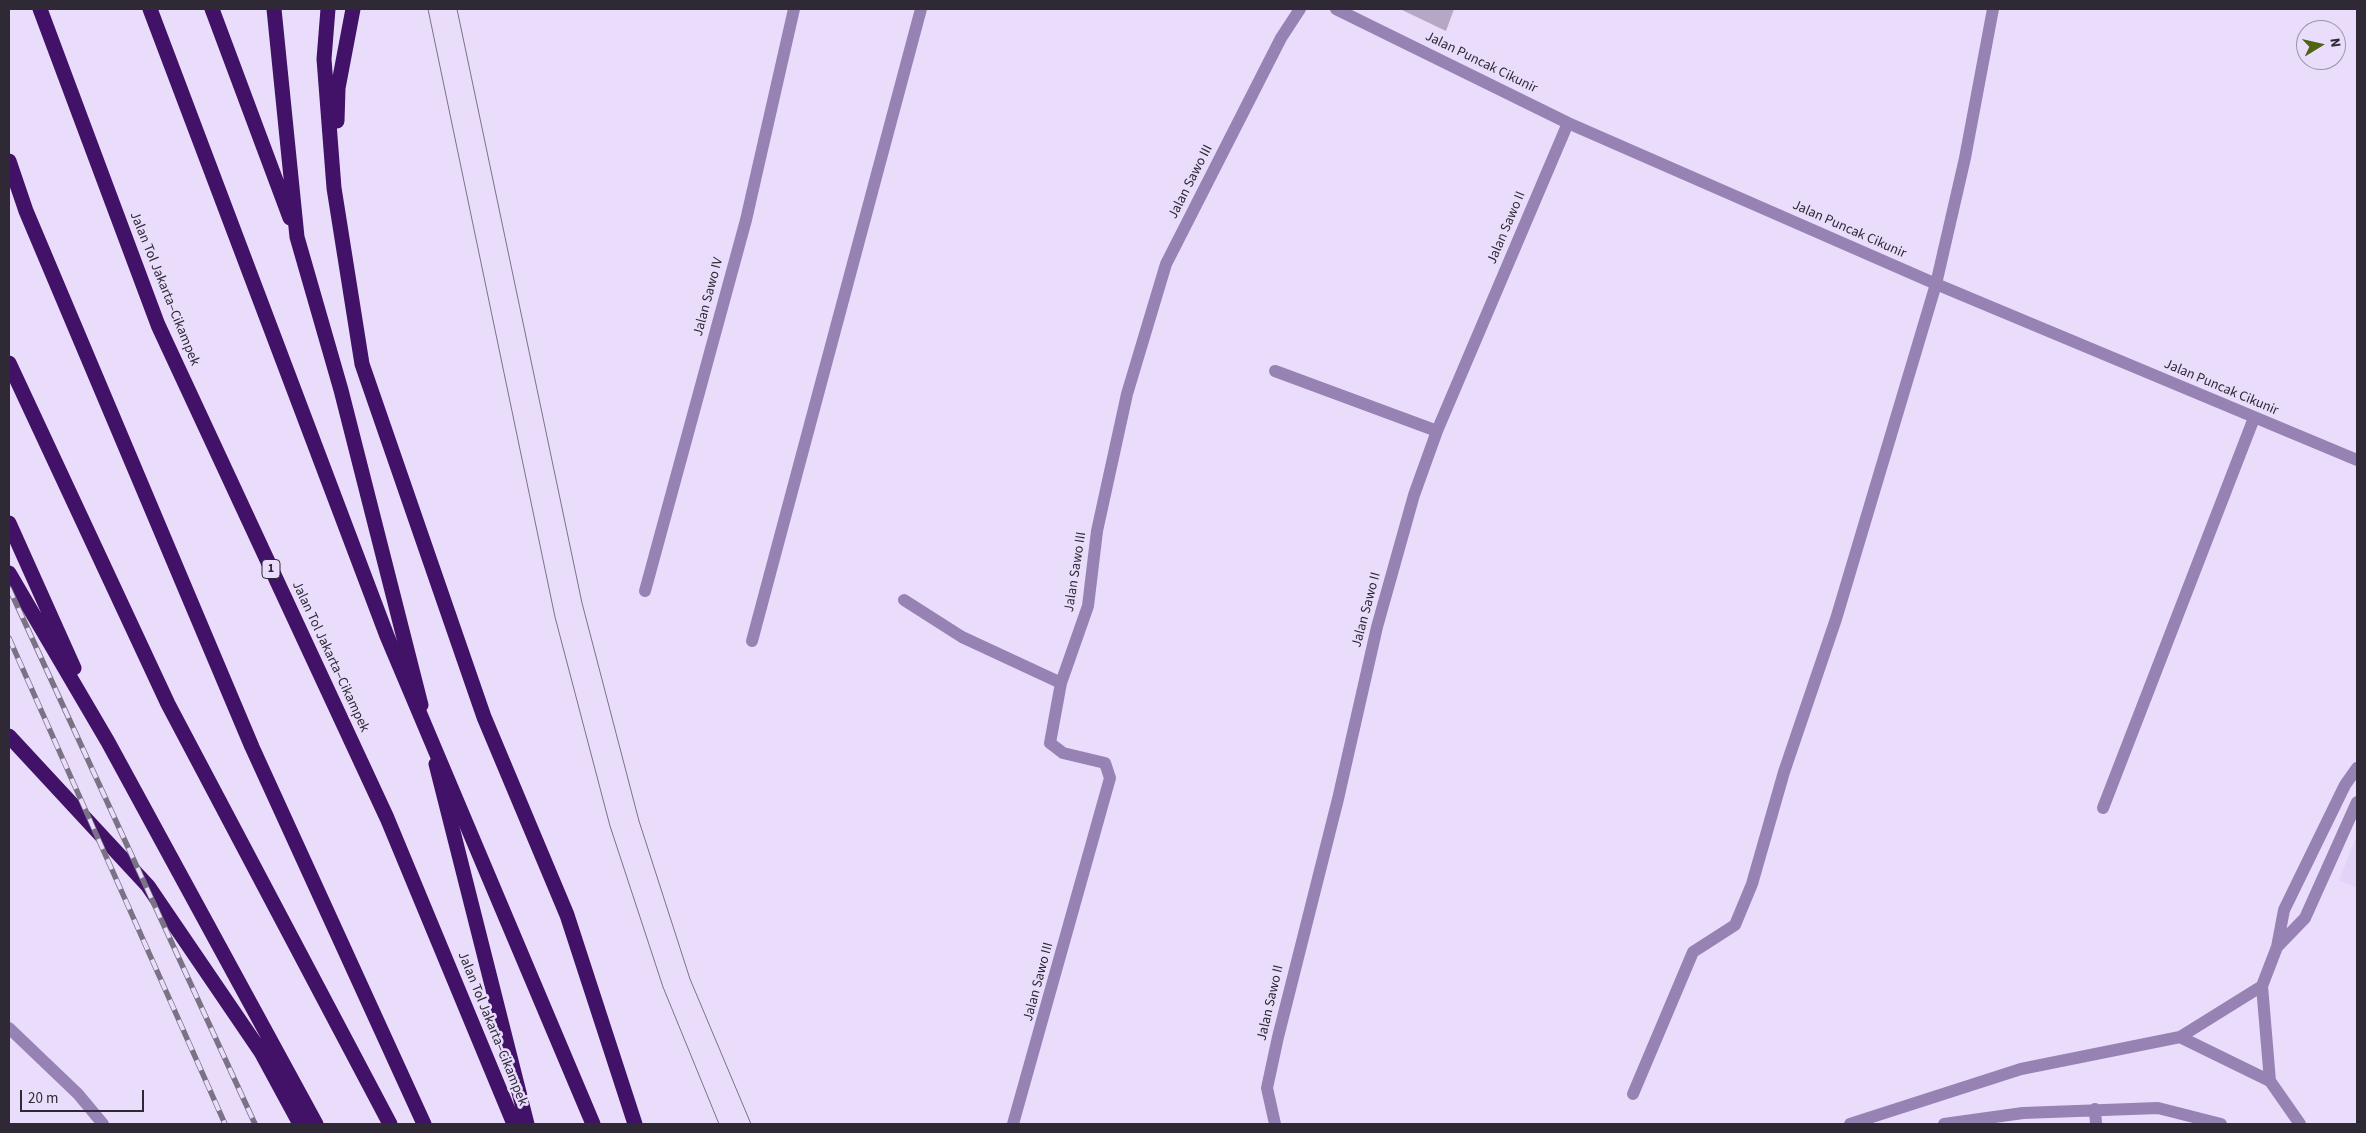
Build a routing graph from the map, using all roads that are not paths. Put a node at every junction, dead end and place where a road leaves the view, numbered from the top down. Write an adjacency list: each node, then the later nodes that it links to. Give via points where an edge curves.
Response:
1 (40, 9): 46 (highway, Jalan Tol Jakarta–Cikampek / 1, via 158,325 387,818)
2 (150, 9): 48 (highway, bridge, via 387,636)
3 (212, 9): 15 (highway)
4 (274, 9): 15 (highway)
5 (328, 9): 14 (highway, via 324,60)
6 (353, 9): 14 (highway, via 338,88)
7 (794, 9): 24 (street, Jalan Sawo IV, via 746,220)
8 (920, 9): 26 (street)
9 (1300, 9): 27 (street, Jalan Sawo III, via 1281,38 1166,264 1127,394 1098,531 1088,606)
10 (1336, 9): 12 (street, Jalan Puncak Cikunir)
11 (1993, 9): 16 (street, via 1965,158)
12 (1568, 123): 16 (street, Jalan Puncak Cikunir); 20 (street, Jalan Sawo II)
13 (9, 162): 45 (highway, via 26,211 252,746)
14 (334, 188): 49 (highway, via 362,364 484,717 567,915)
15 (297, 237): 47 (highway, via 341,390)
16 (1936, 284): 19 (street, Jalan Puncak Cikunir); 38 (street, via 1752,884 1735,925 1693,952)
17 (9, 363): 44 (highway, via 168,704)
18 (1275, 371): 20 (street)
19 (2254, 418): 21 (street, Jalan Puncak Cikunir); 32 (street)
20 (1437, 431): 51 (street, Jalan Sawo II, via 1414,495 1377,627 1338,800 1301,941 1267,1088)
21 (2357, 460)
22 (9, 523): 29 (highway)
23 (9, 573): 29 (highway)
24 (645, 591)
25 (904, 600): 27 (street, via 962,638)
26 (752, 641)
27 (1061, 683): 50 (street, Jalan Sawo III, via 1050,743 1063,753 1105,763 1110,778)
28 (9, 736): 42 (highway, via 148,886 261,1052)
29 (108, 742): 43 (highway)
30 (2357, 768): 33 (street, via 2344,785 2284,910)
31 (2357, 802): 33 (street, via 2305,918)
32 (2103, 808)
33 (2277, 948): 34 (street)
34 (2262, 986): 36 (street); 37 (street)
35 (9, 1028): 41 (street, via 78,1094)
36 (2180, 1037): 37 (street); 52 (street, via 2021,1069)
37 (2270, 1081): 56 (street)
38 (1633, 1094)
39 (2095, 1109): 40 (street); 54 (street); 55 (street, via 2158,1108)
40 (2024, 1119): 53 (street)
41 (103, 1124)
42 (300, 1124)
43 (316, 1124)
44 (390, 1124)
45 (424, 1124)
46 (514, 1124)
47 (527, 1124)
48 (592, 1124)
49 (635, 1124)
50 (1013, 1124)
51 (1275, 1124)
52 (1850, 1124)
53 (1944, 1124)
54 (2096, 1124)
55 (2221, 1124)
56 (2300, 1124)

